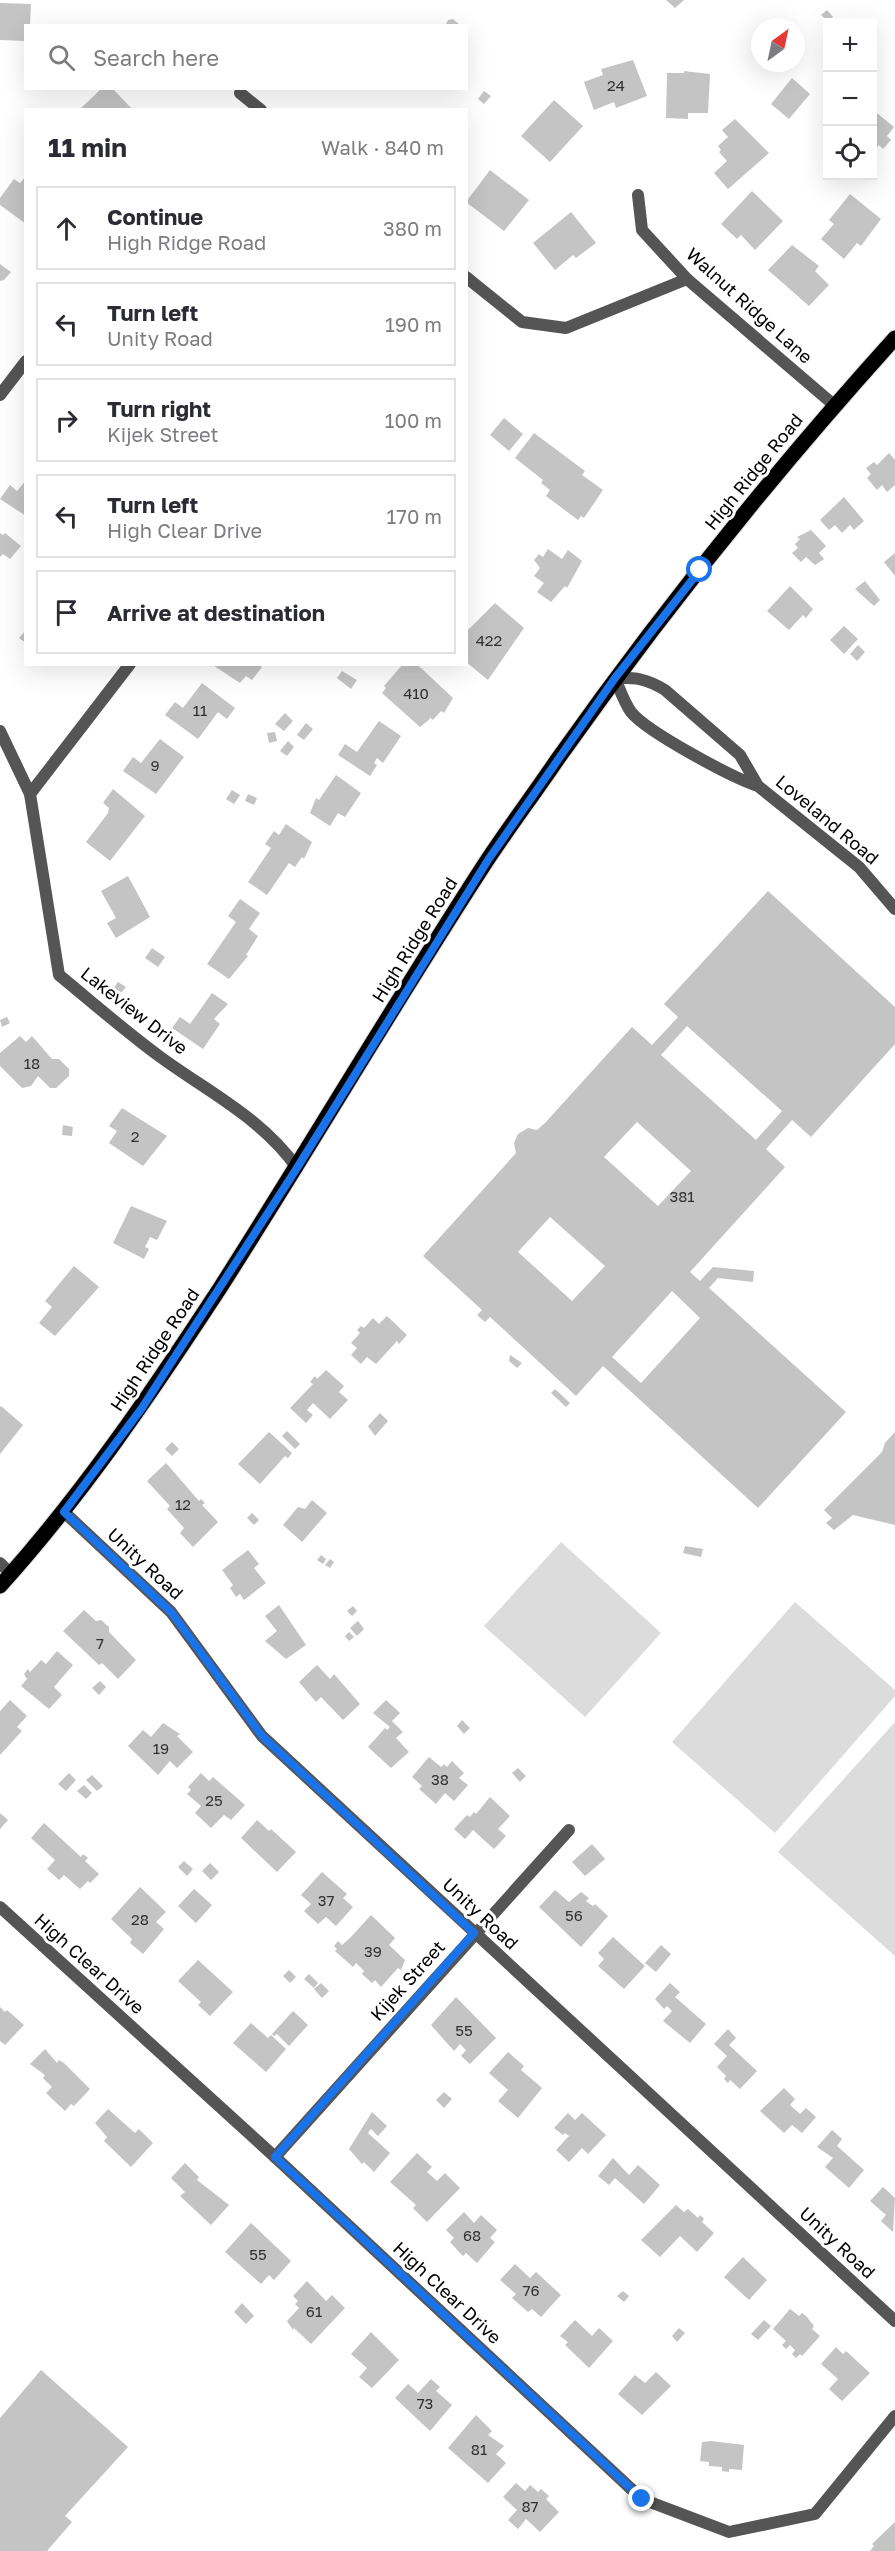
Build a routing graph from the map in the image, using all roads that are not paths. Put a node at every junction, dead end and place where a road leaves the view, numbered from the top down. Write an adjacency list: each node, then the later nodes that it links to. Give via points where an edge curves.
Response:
1 (240, 93): 2 (street)
2 (259, 108)
3 (638, 195): 5 (street, Walnut Ridge Lane, via 642,230)
4 (468, 279): 5 (street, via 522,322 566,328)
5 (687, 279): 9 (street, Walnut Ridge Lane)
6 (895, 338): 9 (main road, High Ridge Road)
7 (24, 364): 8 (street)
8 (0, 395)
9 (834, 405): 11 (main road, High Ridge Road)
10 (128, 666): 14 (street)
11 (615, 678): 13 (street, Loveland Road, via 630,711 640,721 736,779); 13 (street, Loveland Road, via 638,677 665,690 740,755); 16 (main road, High Ridge Road, via 488,860)
12 (0, 731): 14 (street, Lakeview Drive)
13 (758, 786): 15 (street, Loveland Road, via 859,867)
14 (30, 794): 16 (street, Lakeview Drive, via 59,975 159,1056 258,1124)
15 (895, 909)
16 (297, 1168): 17 (main road, High Ridge Road, via 142,1408)
17 (64, 1512): 19 (main road, High Ridge Road); 23 (street, Unity Road, via 171,1612 262,1736)
18 (0, 1563): 19 (street)
19 (11, 1574): 20 (main road, High Ridge Road)
20 (0, 1586)
21 (569, 1830): 23 (street, Kijek Street)
22 (0, 1908): 24 (street, High Clear Drive)
23 (474, 1933): 24 (street, Kijek Street); 25 (street, Unity Road)
24 (275, 2157): 26 (street, High Clear Drive, via 642,2499 729,2532 815,2514)
25 (895, 2321)
26 (895, 2416)

